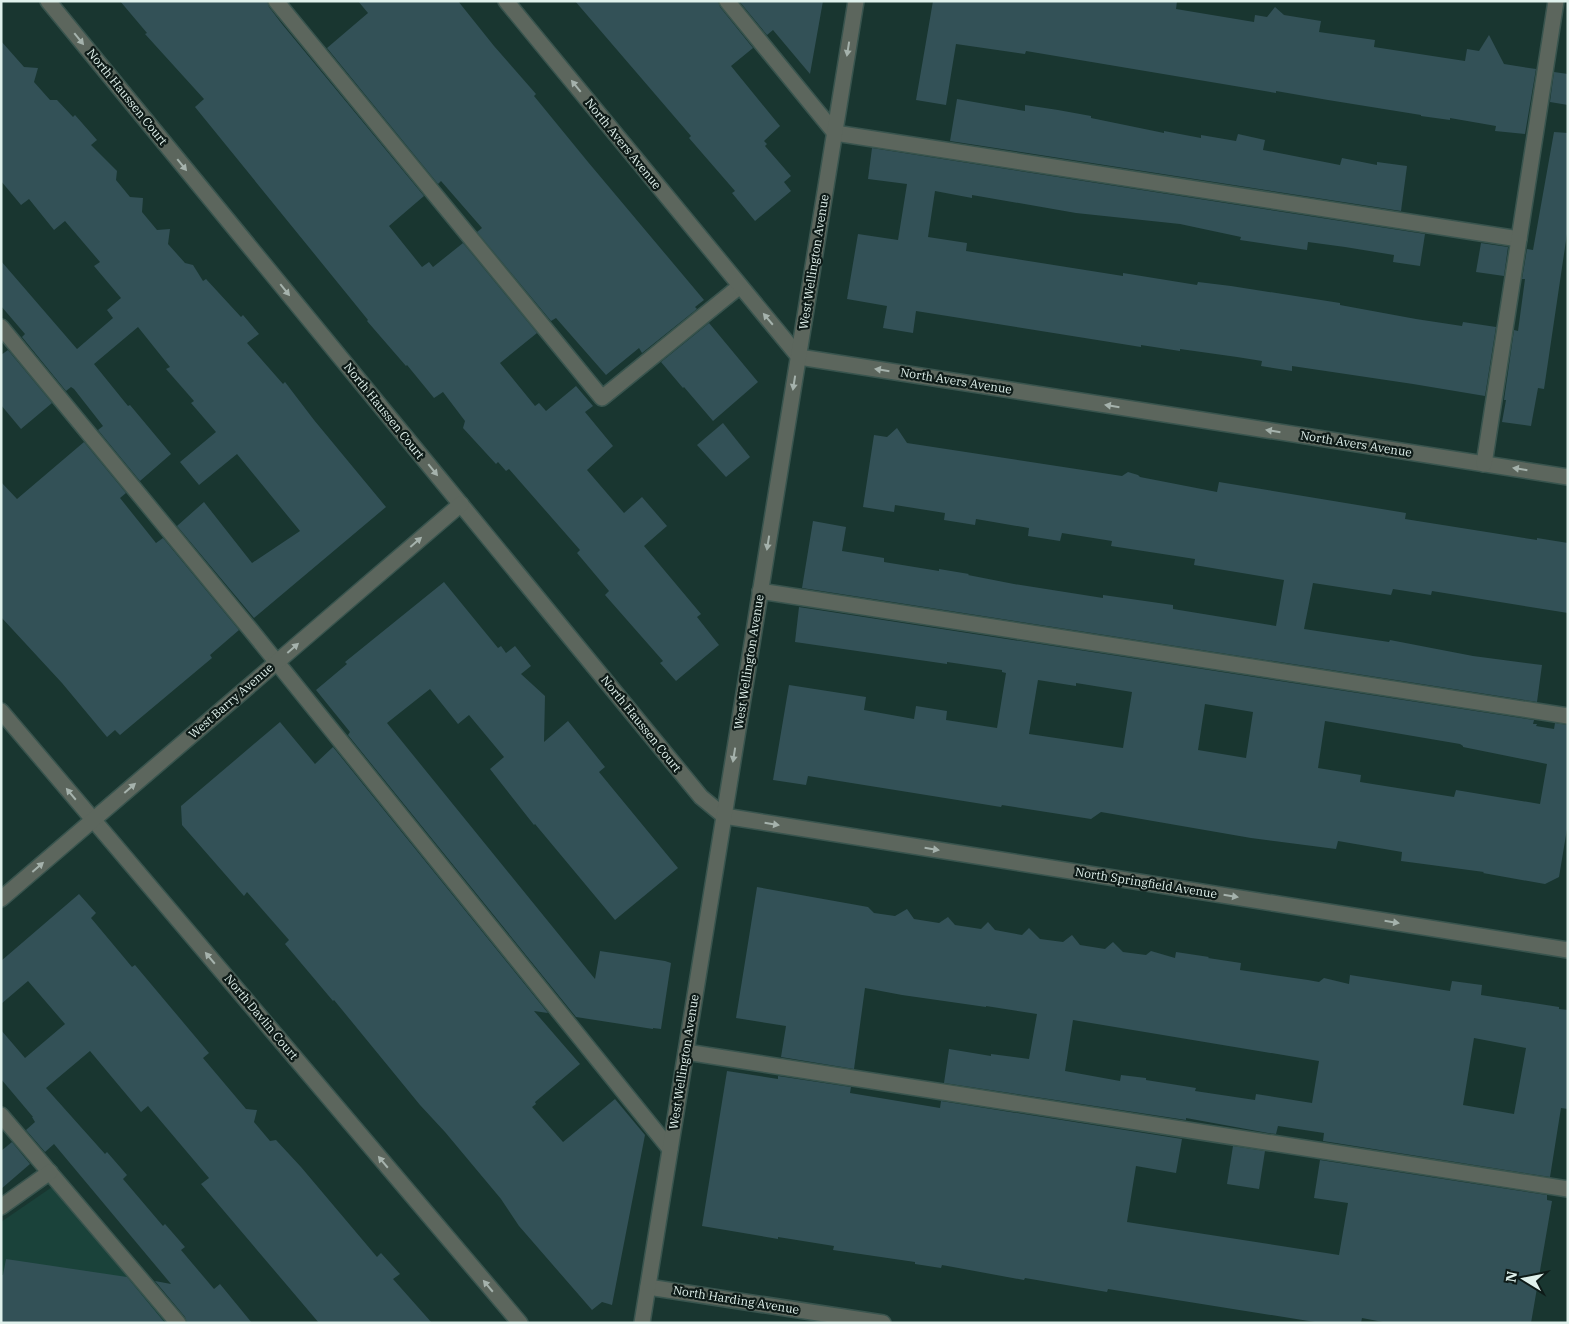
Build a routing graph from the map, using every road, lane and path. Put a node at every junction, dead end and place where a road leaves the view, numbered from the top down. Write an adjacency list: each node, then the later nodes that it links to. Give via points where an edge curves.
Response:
1 (48, 1): 16 (street, North Haussen Court, one-way to 16)
2 (276, 1): 11 (street, via 602,398)
3 (506, 1): 11 (street, North Avers Avenue, one-way to 3)
4 (727, 1): 9 (street)
5 (856, 1): 9 (street, West Wellington Avenue, one-way to 9)
6 (1556, 1): 10 (street)
7 (1562, 1): 8 (street)
8 (1568, 2)
9 (835, 133): 10 (street); 13 (street, West Wellington Avenue)
10 (1519, 239): 14 (street)
11 (740, 286): 13 (street, North Avers Avenue, one-way to 11)
12 (1, 327): 18 (street)
13 (798, 357): 14 (street, North Avers Avenue, one-way to 13); 17 (street, West Wellington Avenue, one-way to 17)
14 (1484, 464): 15 (street, North Avers Avenue, one-way to 14)
15 (1568, 477)
16 (461, 504): 18 (street, West Barry Avenue, one-way to 16); 21 (street, North Haussen Court, via 701,796)
17 (760, 592): 20 (street); 21 (street, West Wellington Avenue, one-way to 21)
18 (276, 662): 22 (street, West Barry Avenue, one-way to 18); 27 (street)
19 (1, 711): 22 (street, North Davlin Court, one-way to 19)
20 (1568, 716)
21 (724, 816): 24 (street, North Springfield Avenue, one-way to 24); 25 (street, West Wellington Avenue)
22 (93, 819): 23 (street, West Barry Avenue, one-way to 22); 33 (street, North Davlin Court, one-way to 22)
23 (1, 899)
24 (1568, 950)
25 (686, 1052): 27 (street, West Wellington Avenue); 29 (street)
26 (1, 1115): 28 (street)
27 (670, 1149): 31 (street, West Wellington Avenue)
28 (50, 1172): 30 (street); 32 (street)
29 (1568, 1190)
30 (1, 1207)
31 (648, 1287): 34 (street, West Wellington Avenue); 35 (street, North Harding Avenue)
32 (178, 1323)
33 (520, 1323)
34 (642, 1323)
35 (883, 1323)

